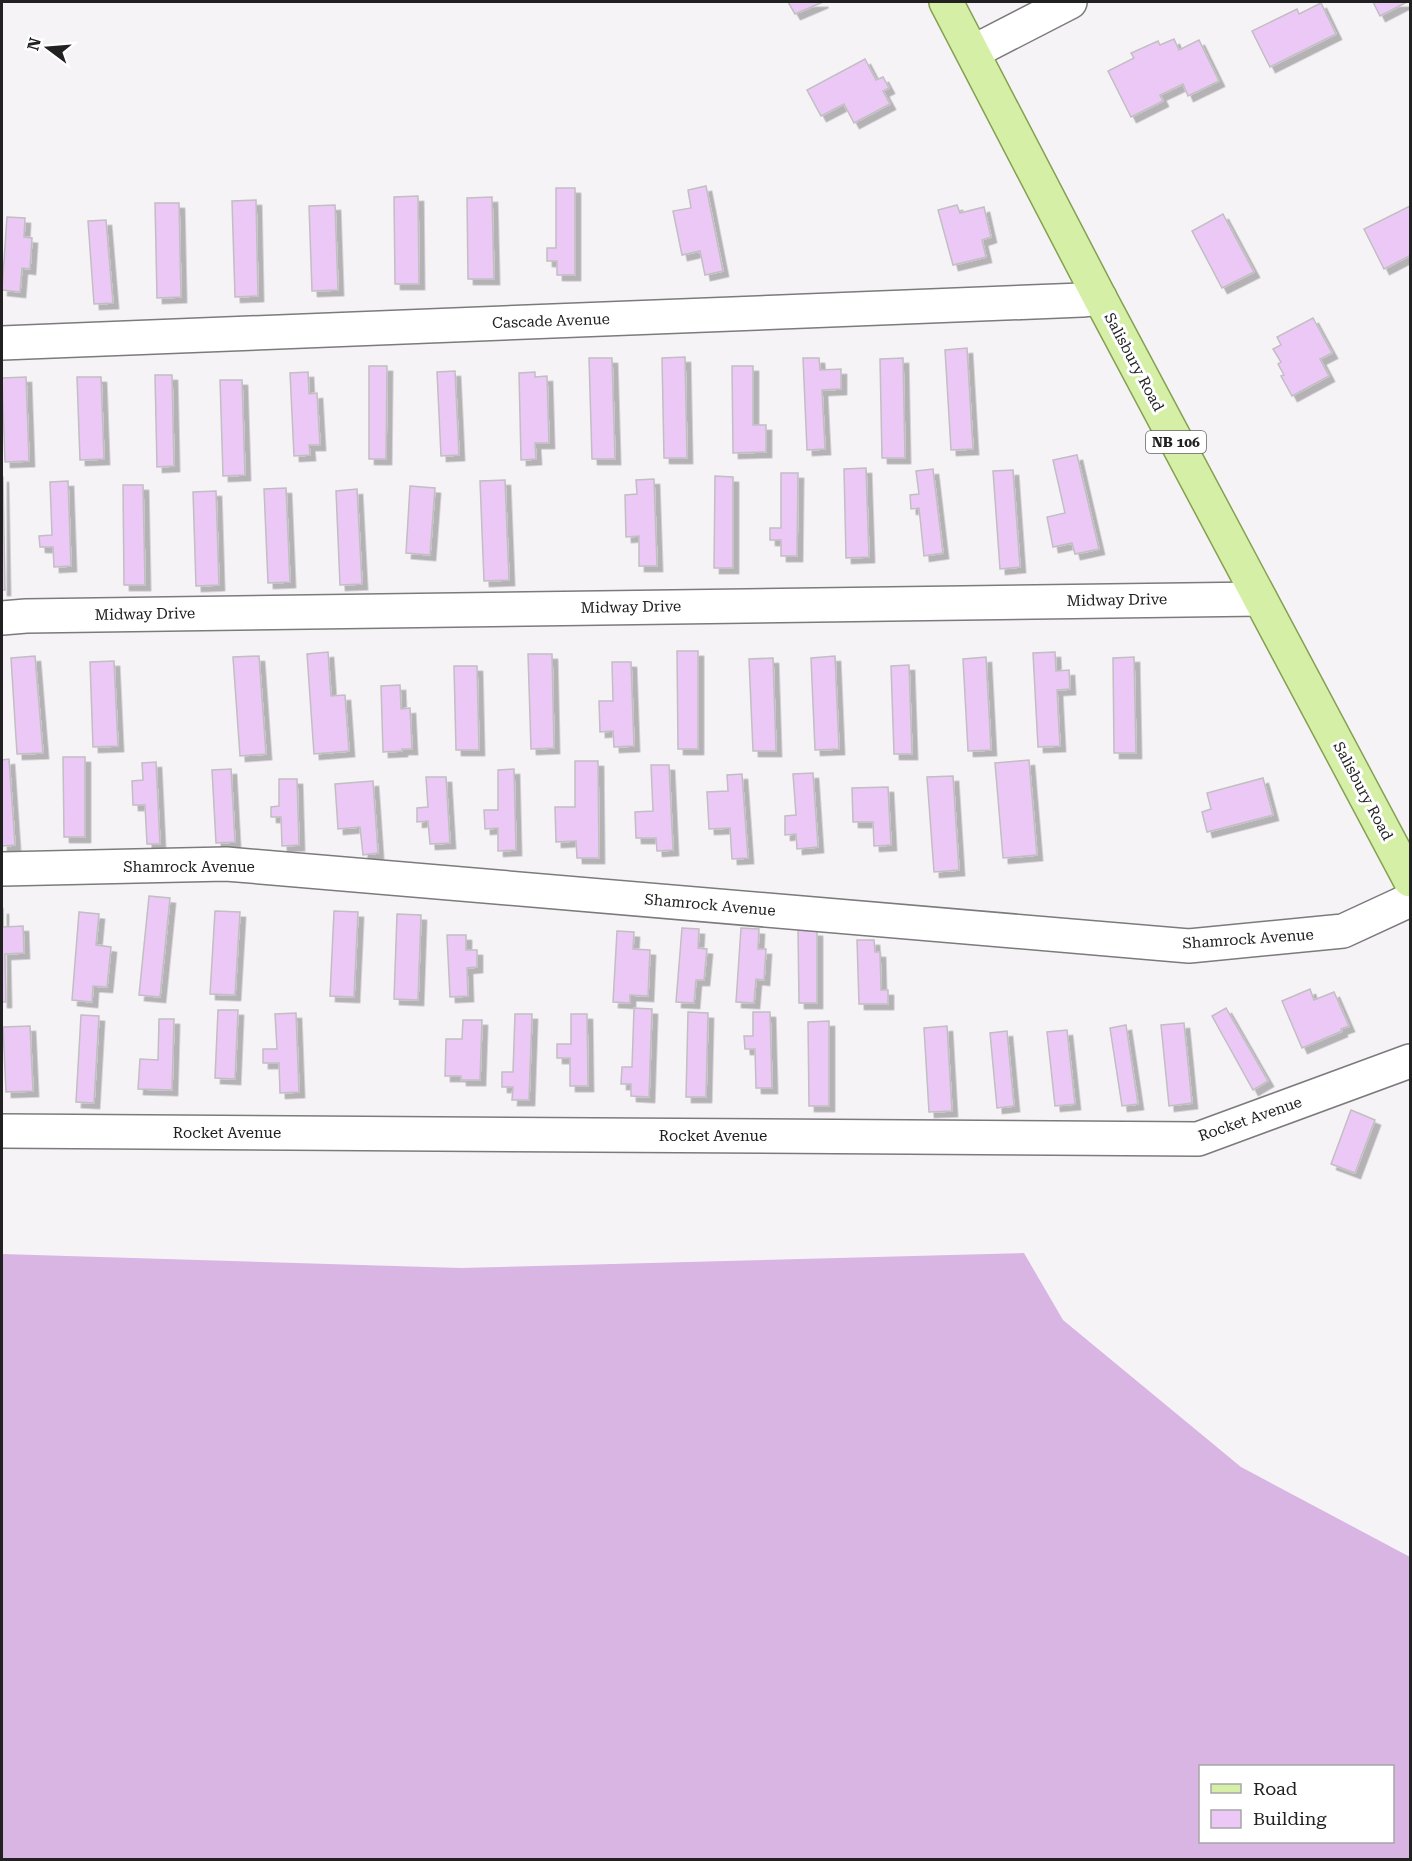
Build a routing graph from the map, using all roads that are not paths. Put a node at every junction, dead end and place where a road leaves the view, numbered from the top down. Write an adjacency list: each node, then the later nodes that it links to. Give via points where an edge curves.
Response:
1 (946, 2): 3 (main road, Salisbury Road / NB 106)
2 (1070, 2): 3 (street)
3 (973, 52): 4 (main road, Salisbury Road / NB 106)
4 (1100, 298): 5 (street, Cascade Avenue); 6 (main road, Salisbury Road / NB 106)
5 (2, 343)
6 (1260, 599): 7 (street, Midway Drive); 9 (main road, Salisbury Road / NB 106)
7 (2, 618)
8 (2, 869): 10 (street, Shamrock Avenue, via 226,864 1189,946 1343,931)
9 (1410, 880)
10 (1410, 900)
11 (1410, 1061): 12 (street, Rocket Avenue, via 1198,1139)
12 (2, 1131)

